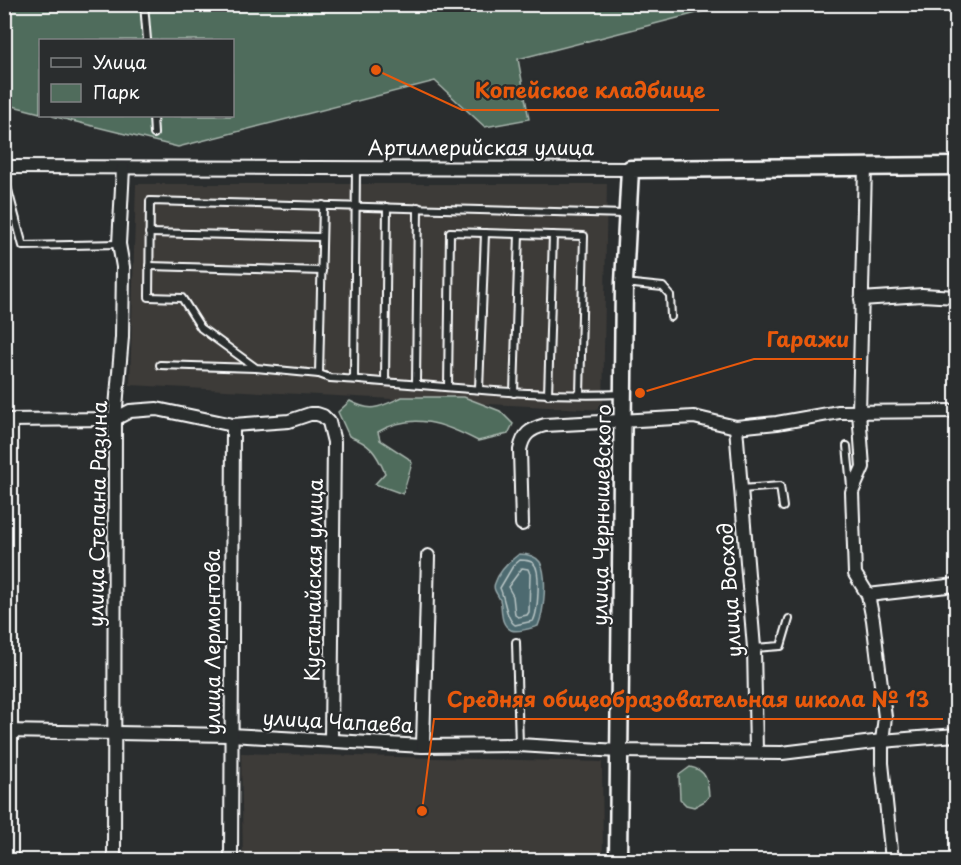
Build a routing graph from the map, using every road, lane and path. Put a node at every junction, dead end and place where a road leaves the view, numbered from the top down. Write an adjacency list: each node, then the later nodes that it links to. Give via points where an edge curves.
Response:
1 (144, 4): 2 (lane)
2 (147, 39)
3 (153, 117): 4 (lane)
4 (154, 134)
5 (957, 166): 8 (street, Артиллерийская улица)
6 (4, 167): 9 (street, Артиллерийская улица)
7 (356, 167): 9 (street, Артиллерийская улица); 10 (street, Артиллерийская улица); 13 (lane)
8 (865, 167): 10 (street, Артиллерийская улица); 27 (street)
9 (123, 168): 22 (street, улица Степана Разина)
10 (630, 169): 16 (street, улица Чернышевского)
11 (4, 176): 22 (lane, via 23,246)
12 (323, 205): 13 (lane); 17 (lane, via 150,201); 21 (lane)
13 (356, 206): 14 (lane); 32 (lane)
14 (387, 207): 15 (lane); 33 (lane)
15 (418, 207): 16 (lane); 34 (lane)
16 (627, 214): 25 (street, улица Чернышевского)
17 (149, 233): 21 (lane); 23 (lane)
18 (485, 233): 19 (lane); 35 (lane, via 450,232); 36 (lane)
19 (519, 234): 20 (lane); 37 (lane)
20 (553, 235): 39 (lane, via 585,236); 40 (lane)
21 (322, 237): 24 (lane)
22 (119, 244): 43 (street, улица Степана Разина, via 123,267 122,337)
23 (149, 266): 24 (lane); 30 (lane, via 149,297 182,298 201,328)
24 (322, 271): 31 (lane)
25 (624, 283): 28 (lane, via 663,287 670,295); 38 (street, улица Чернышевского)
26 (957, 297): 27 (street)
27 (861, 298): 42 (street)
28 (671, 317)
29 (160, 365): 30 (lane)
30 (256, 368): 31 (lane)
31 (319, 374): 32 (lane)
32 (354, 379): 33 (lane)
33 (384, 381): 34 (lane)
34 (416, 384): 35 (lane)
35 (448, 387): 36 (lane)
36 (478, 389): 37 (lane)
37 (514, 393): 40 (lane)
38 (624, 393): 39 (lane); 45 (street, улица Чернышевского)
39 (580, 394): 40 (lane)
40 (548, 395)
41 (957, 411): 42 (street)
42 (860, 412): 47 (street, via 839,411); 50 (street, via 863,467)
43 (115, 419): 44 (street); 46 (street, via 130,411 157,409); 60 (street, улица Степана Разина)
44 (8, 420): 59 (street)
45 (623, 421): 47 (street, via 694,417); 52 (street, via 545,425 528,432 520,450); 67 (street, улица Чернышевского)
46 (232, 425): 61 (street, улица Лермонтова); 63 (street, Кустанайская улица, via 289,421 310,414 323,416 329,422 334,442)
47 (736, 427): 49 (street, улица Восход)
48 (847, 446): 50 (lane)
49 (741, 489): 51 (lane, via 780,486); 58 (street, улица Восход)
50 (852, 492): 55 (street, via 855,574)
51 (783, 507)
52 (522, 524)
53 (428, 556): 66 (street)
54 (957, 585): 55 (street)
55 (868, 595): 64 (street, via 885,717)
56 (789, 620): 58 (lane, via 781,646)
57 (516, 642): 65 (lane)
58 (754, 648): 68 (street, улица Восход)
59 (8, 731): 60 (street, улица Чапаева); 69 (street)
60 (115, 732): 61 (street, улица Чапаева); 70 (street, улица Степана Разина)
61 (230, 735): 63 (street, улица Чапаева); 71 (street, улица Лермонтова)
62 (957, 735): 64 (street, улица Чапаева)
63 (331, 740): 66 (street, улица Чапаева)
64 (882, 741): 68 (street, улица Чапаева, via 782,753); 73 (street)
65 (519, 745): 66 (street, улица Чапаева); 67 (street, улица Чапаева)
66 (423, 746)
67 (618, 751): 68 (street, улица Чапаева); 72 (street, улица Чернышевского)
68 (756, 751)
69 (10, 861)
70 (114, 861)
71 (231, 861)
72 (618, 861)
73 (892, 861)

